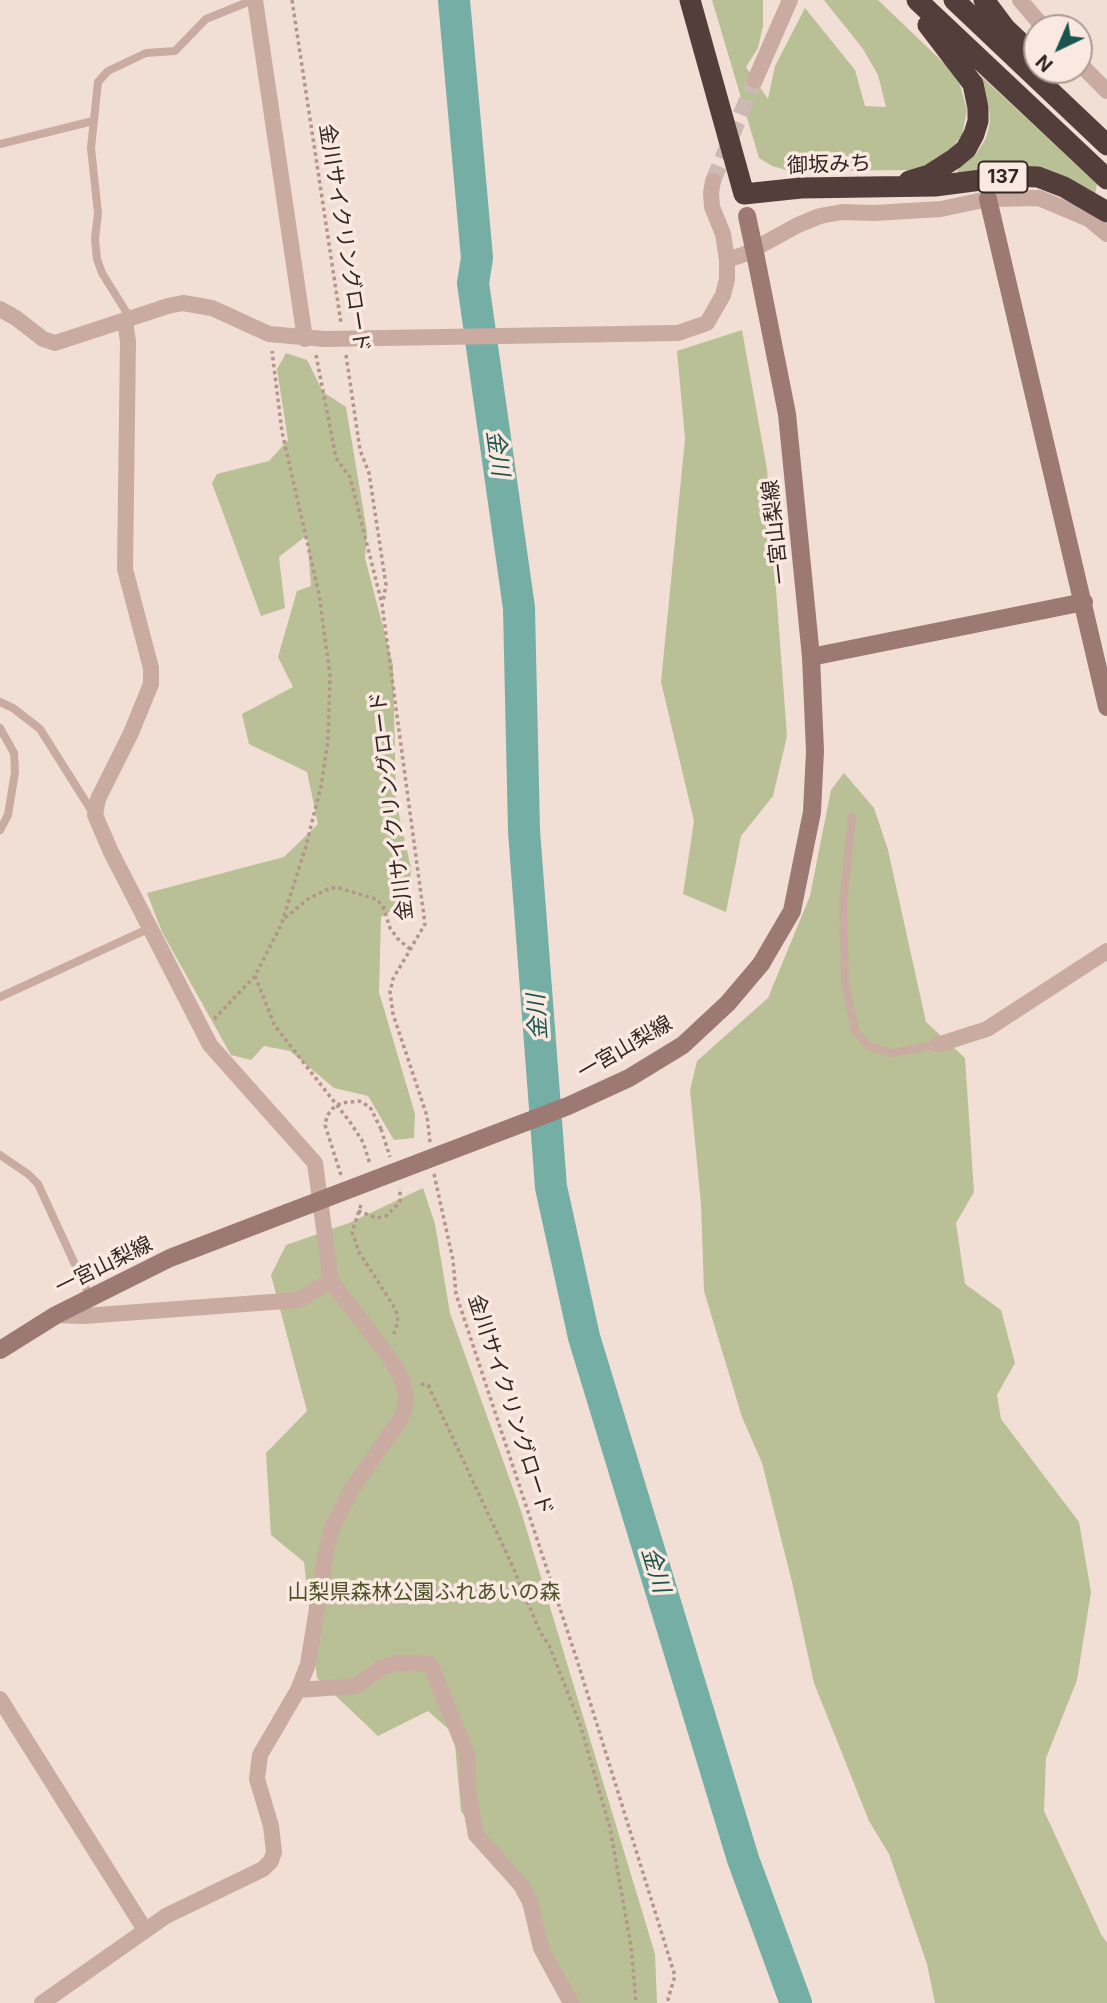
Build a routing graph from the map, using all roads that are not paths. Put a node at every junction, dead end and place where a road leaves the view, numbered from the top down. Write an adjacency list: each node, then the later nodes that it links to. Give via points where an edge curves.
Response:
1 (254, 0): 15 (lane, via 206,19 175,51 145,54 108,71 98,82); 29 (street)
2 (690, 0): 22 (highway)
3 (790, 0): 12 (street)
4 (909, 0): 21 (highway, via 973,84 978,121 966,149 954,159 929,175)
5 (917, 0): 19 (highway)
6 (954, 0): 18 (highway)
7 (984, 0): 10 (highway)
8 (1020, 0): 9 (street)
9 (1032, 14)
10 (1023, 46)
11 (1093, 77): 14 (street)
12 (755, 80)
13 (1064, 84): 16 (highway)
14 (1107, 91)
15 (93, 121): 17 (lane); 28 (lane, via 97,258)
16 (1107, 125)
17 (0, 144)
18 (1107, 145)
19 (1107, 179)
20 (713, 181): 26 (street, via 712,207)
21 (890, 187): 22 (highway, 御坂みち / 137); 24 (highway, 御坂みち / 137, via 1038,177)
22 (744, 194): 31 (main road, 一宮山梨線, bridge, via 787,414)
23 (988, 199): 25 (street, via 1039,198 1089,219); 26 (street, via 941,209 820,216); 30 (main road)
24 (1107, 212)
25 (1107, 234)
26 (727, 260): 29 (street, bridge, via 723,295 707,323 678,333)
27 (0, 309): 28 (street, via 55,343)
28 (127, 319): 29 (street, via 168,306 197,304 270,334); 35 (street, via 125,569 151,668 151,684 98,799)
29 (305, 339)
30 (1084, 602): 31 (main road); 33 (main road)
31 (811, 657): 44 (main road, 一宮山梨線, bridge, via 815,751 811,812 792,911 761,964 683,1045 629,1078 568,1106 170,1258)
32 (0, 702): 35 (lane, via 40,729)
33 (1107, 707)
34 (0, 728): 37 (lane, via 13,753 15,772 8,815)
35 (95, 815): 38 (street)
36 (852, 817): 41 (lane, via 843,907 845,981 855,1031 869,1046 891,1053)
37 (0, 830)
38 (149, 928): 40 (lane); 43 (street, via 210,1045 315,1163)
39 (1107, 951): 41 (street, via 987,1029)
40 (0, 997)
41 (937, 1045)
42 (0, 1155): 44 (lane, via 37,1184)
43 (331, 1281): 45 (street, via 298,1300 85,1317); 47 (street, via 383,1349 402,1379 406,1396 400,1420 353,1487 333,1526 311,1651)
44 (90, 1298): 45 (main road, 一宮山梨線)
45 (56, 1315): 46 (main road, 一宮山梨線)
46 (0, 1350)
47 (298, 1690): 49 (street, via 257,1767 271,1826 271,1861); 51 (street, via 356,1686 396,1663 430,1664 467,1754 476,1835 521,1885 541,1948)
48 (0, 1699): 49 (street)
49 (145, 1930): 50 (street)
50 (42, 2003)
51 (570, 2003)

